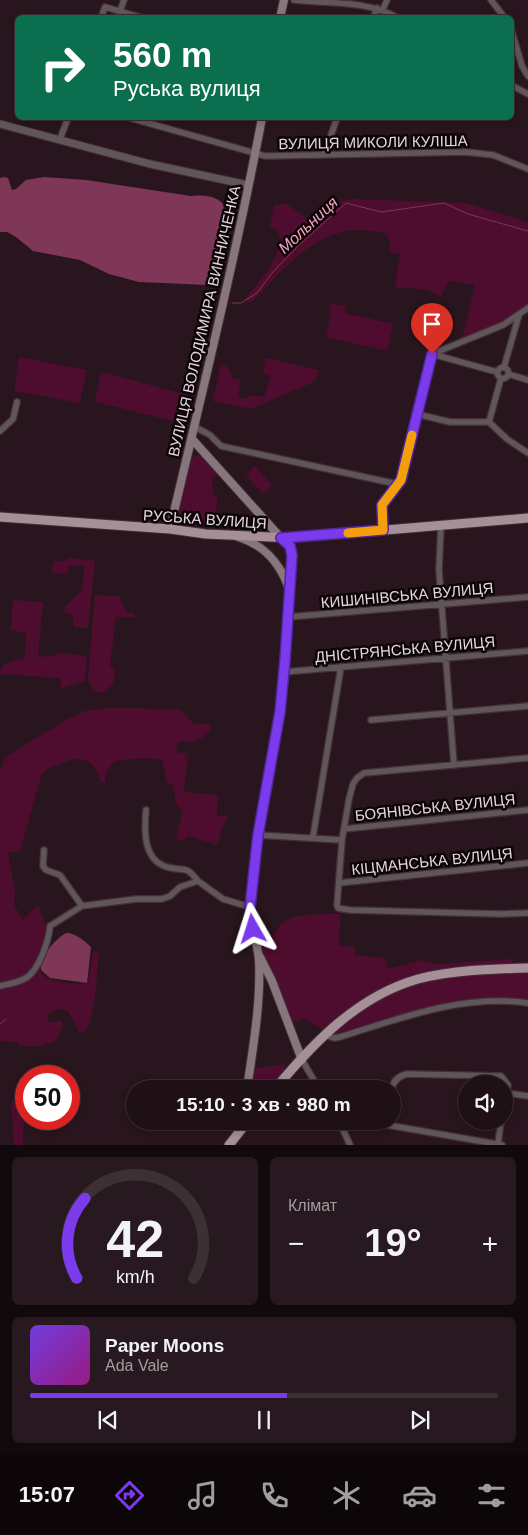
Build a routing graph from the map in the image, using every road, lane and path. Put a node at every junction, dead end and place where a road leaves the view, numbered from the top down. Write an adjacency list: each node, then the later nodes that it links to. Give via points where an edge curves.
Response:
1 (124, 0): 7 (street)
2 (284, 0): 10 (main road)
3 (294, 0): 6 (street, via 347,2)
4 (387, 0): 6 (street)
5 (491, 0): 13 (street)
6 (380, 9): 11 (street); 12 (street)
7 (120, 11): 8 (street, via 105,7); 9 (street)
8 (102, 15)
9 (133, 15)
10 (281, 15)
11 (375, 15)
12 (392, 15)
13 (503, 15)
14 (514, 38): 15 (street)
15 (528, 76)
16 (514, 87): 17 (street)
17 (528, 94)
18 (67, 120): 23 (street)
19 (137, 120): 24 (street, ВУЛИЦЯ МИКОЛИ КУЛІША)
20 (262, 120): 24 (main road, ВУЛИЦЯ ВОЛОДИМИРА ВИННИЧЕНКА)
21 (336, 120): 25 (street)
22 (0, 124): 23 (street)
23 (60, 139): 27 (street, via 150,164)
24 (256, 153): 25 (street, ВУЛИЦЯ МИКОЛИ КУЛІША, via 277,157); 27 (main road, ВУЛИЦЯ ВОЛОДИМИРА ВИННИЧЕНКА)
25 (324, 155): 26 (street, ВУЛИЦЯ МИКОЛИ КУЛІША, via 466,152 493,155)
26 (528, 169)
27 (248, 185): 39 (main road, ВУЛИЦЯ ВОЛОДИМИРА ВИННИЧЕНКА)
28 (528, 308): 29 (street)
29 (519, 314): 30 (street, via 503,325); 31 (street)
30 (432, 354): 32 (street); 37 (street)
31 (504, 368): 32 (street); 33 (street)
32 (497, 372): 34 (street)
33 (508, 374): 34 (street); 35 (street)
34 (501, 378): 38 (street)
35 (528, 380)
36 (16, 402): 40 (street, via 13,419)
37 (417, 414): 38 (street, via 450,422); 43 (street)
38 (489, 422): 42 (street)
39 (195, 427): 41 (main road, ВУЛИЦЯ ВОЛОДИМИРА ВИННИЧЕНКА); 43 (street, via 221,446)
40 (0, 431)
41 (192, 438): 47 (main road, ВУЛИЦЯ ВОЛОДИМИРА ВИННИЧЕНКА); 50 (main road)
42 (528, 453)
43 (398, 484): 48 (street, via 382,505)
44 (0, 517): 47 (main road, РУСЬКА ВУЛИЦЯ)
45 (528, 518): 46 (main road, РУСЬКА ВУЛИЦЯ)
46 (441, 526): 48 (main road, РУСЬКА ВУЛИЦЯ); 53 (street)
47 (170, 529): 49 (main road, РУСЬКА ВУЛИЦЯ)
48 (383, 530): 50 (main road, РУСЬКА ВУЛИЦЯ)
49 (232, 535): 50 (main road, РУСЬКА ВУЛИЦЯ); 51 (main road, via 255,544 273,558)
50 (281, 538): 51 (main road, via 290,546 292,555)
51 (290, 590): 54 (main road)
52 (528, 597): 53 (street, КИШИНІВСЬКА ВУЛИЦЯ)
53 (441, 604): 54 (street, КИШИНІВСЬКА ВУЛИЦЯ); 56 (street)
54 (288, 617): 58 (main road)
55 (528, 651): 56 (street, ДНІСТРЯНСЬКА ВУЛИЦЯ)
56 (445, 658): 57 (street, ДНІСТРЯНСЬКА ВУЛИЦЯ); 60 (street)
57 (341, 667): 58 (street, ДНІСТРЯНСЬКА ВУЛИЦЯ); 68 (street)
58 (284, 672): 67 (main road)
59 (528, 706): 60 (street)
60 (450, 712): 61 (street); 63 (street)
61 (371, 720)
62 (528, 758): 63 (street)
63 (454, 765): 66 (street, via 360,775 353,784)
64 (146, 810): 72 (street, via 145,836 152,856 170,868 191,872)
65 (528, 810): 66 (street, БОЯНІВСЬКА ВУЛИЦЯ)
66 (344, 829): 69 (street)
67 (258, 835): 68 (street, БОЯНІВСЬКА ВУЛИЦЯ); 75 (main road)
68 (313, 837): 69 (street, БОЯНІВСЬКА ВУЛИЦЯ)
69 (342, 840): 73 (street)
70 (44, 850): 74 (street, via 43,866 60,875)
71 (528, 863): 73 (street, КІЦМАНСЬКА ВУЛИЦЯ)
72 (198, 881): 74 (street, via 180,887 162,900 136,899); 75 (street, via 223,900)
73 (339, 883): 76 (street, via 338,908 350,910)
74 (82, 906): 79 (street, via 50,926 45,950 25,979)
75 (250, 907): 77 (main road)
76 (528, 913)
77 (258, 953): 82 (main road); 84 (main road, via 256,1026)
78 (528, 968): 81 (main road, via 440,975 410,982 361,1005)
79 (0, 986)
80 (528, 1003): 81 (street, via 497,1002 434,1008 340,1037)
81 (325, 1035): 82 (main road)
82 (302, 1060): 85 (main road); 86 (street)
83 (496, 1075): 87 (street, via 407,1074)
84 (248, 1080)
85 (283, 1080)
86 (314, 1080)
87 (395, 1080)
88 (513, 1094): 89 (street)
89 (528, 1096)
90 (401, 1126): 96 (street)
91 (239, 1130): 94 (main road)
92 (344, 1130): 95 (street)
93 (501, 1130): 96 (street)
94 (229, 1145)
95 (350, 1145)
96 (500, 1145)

